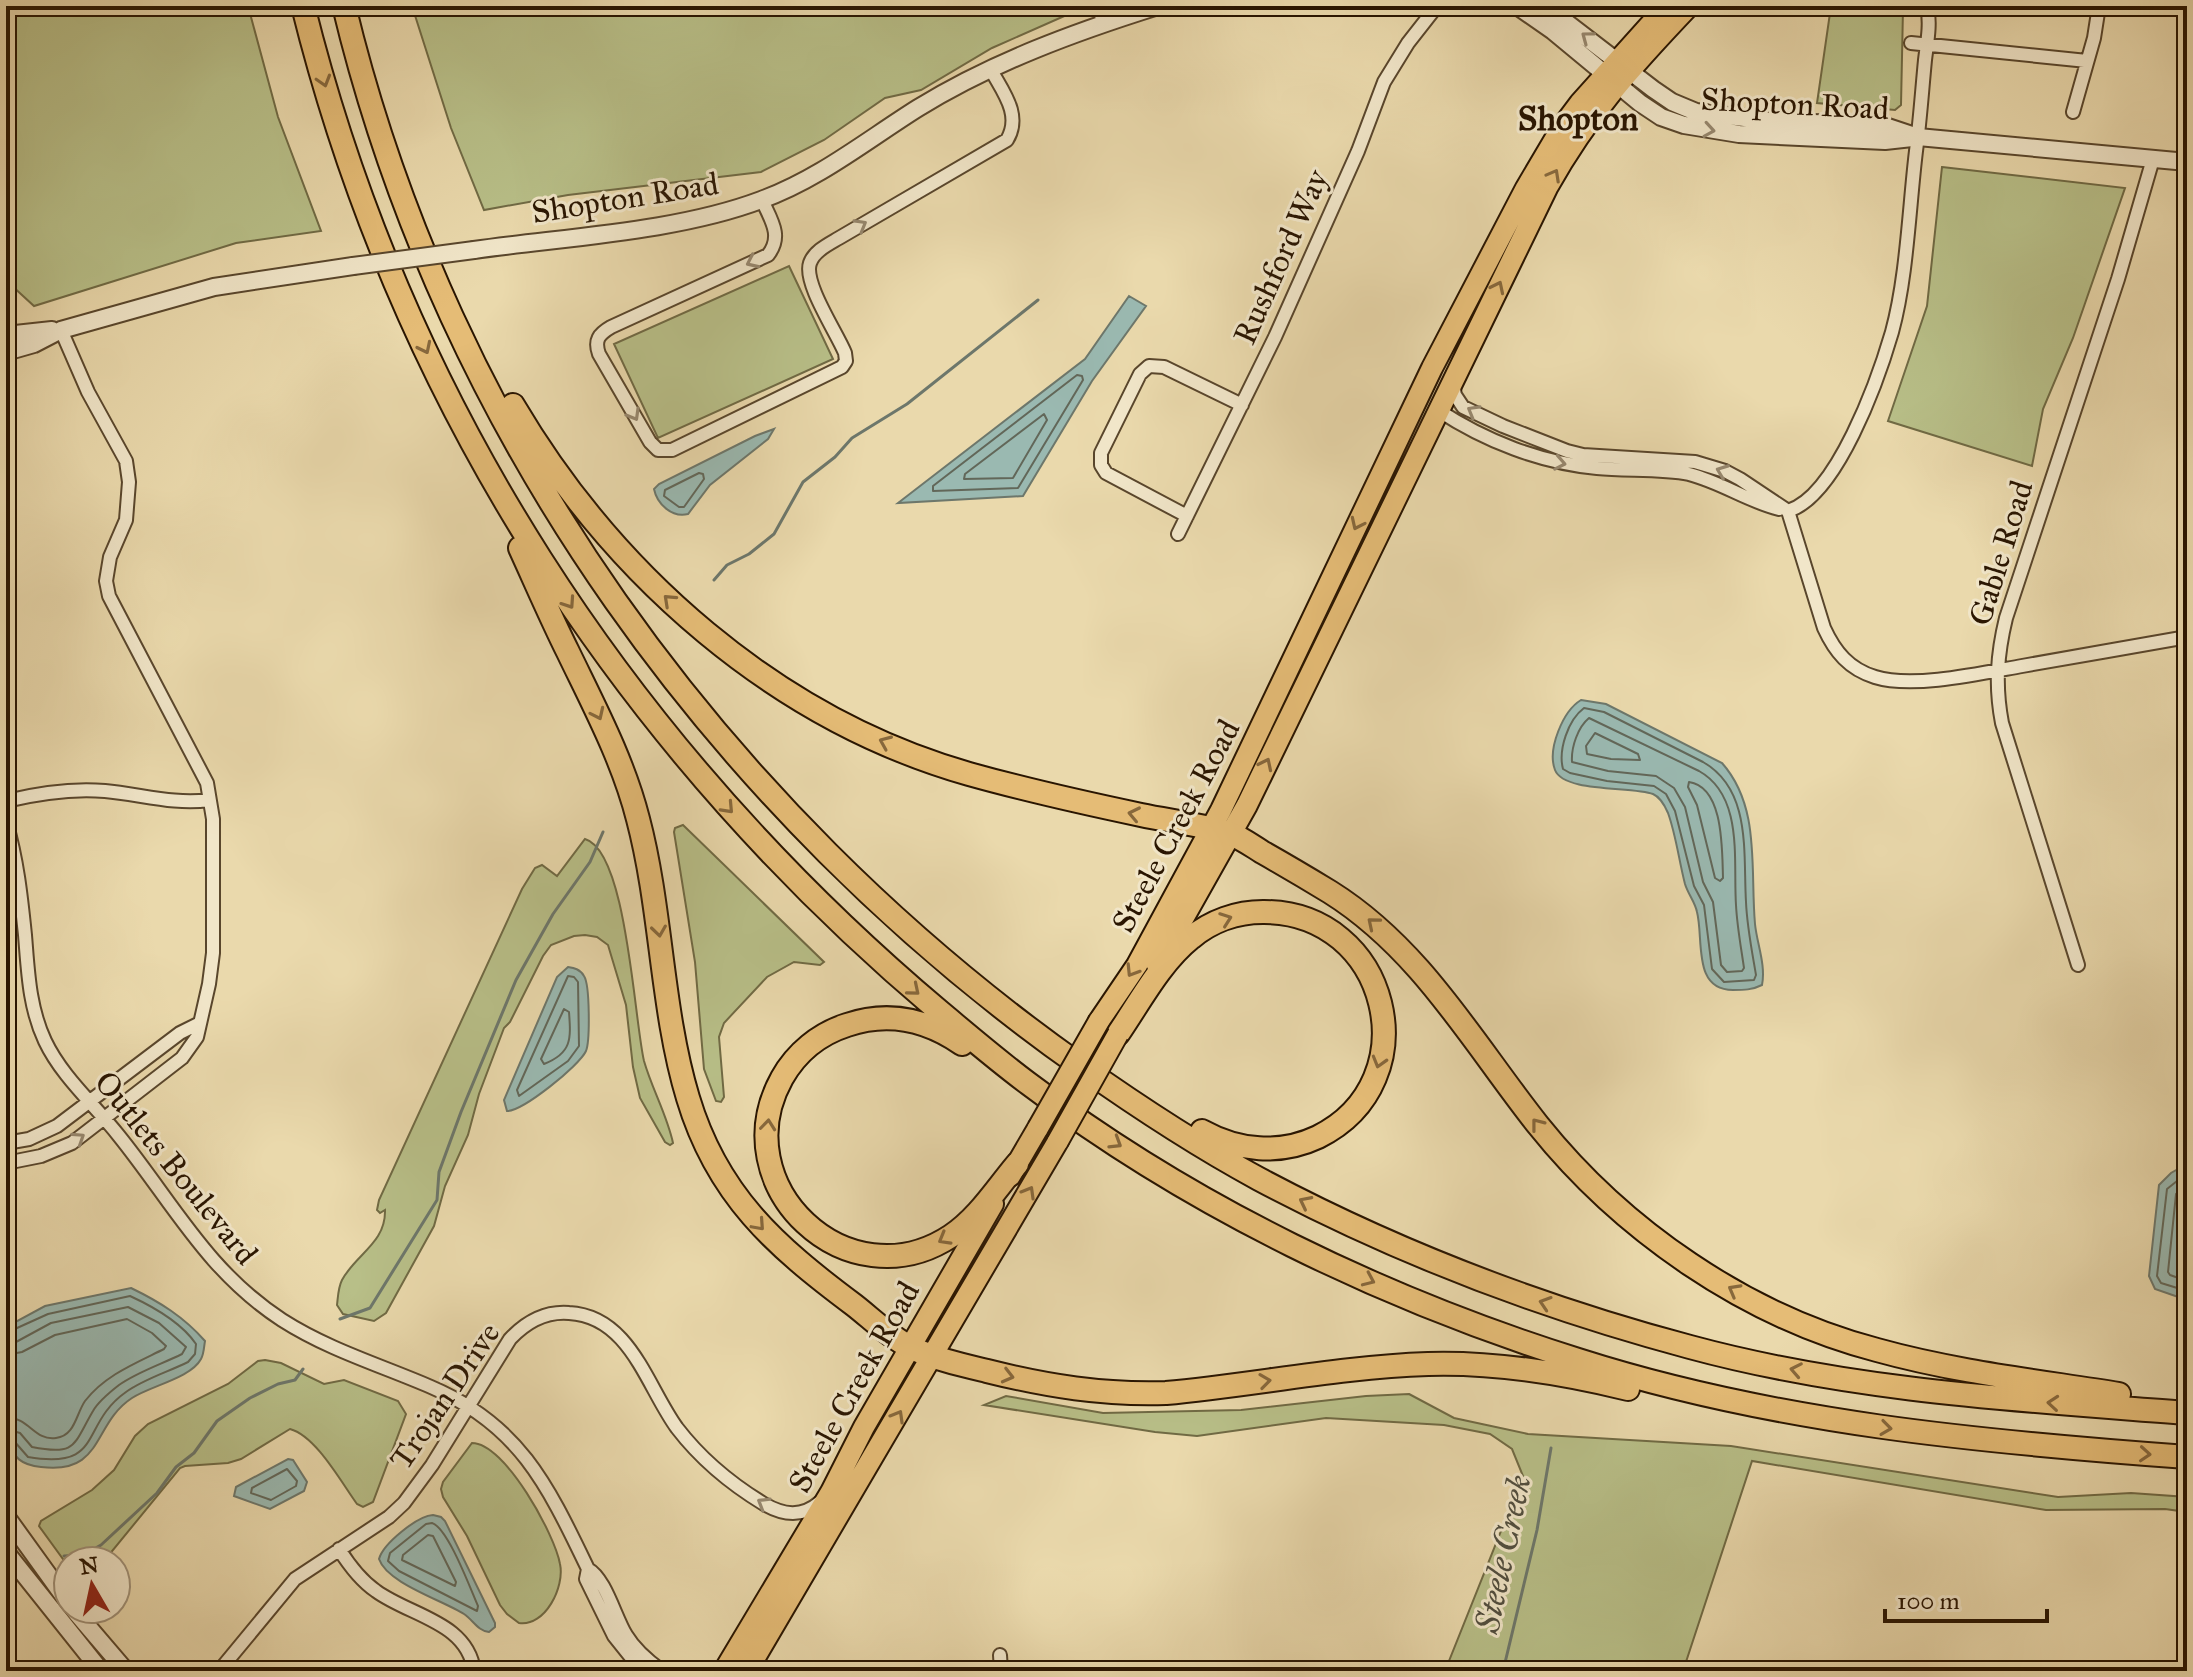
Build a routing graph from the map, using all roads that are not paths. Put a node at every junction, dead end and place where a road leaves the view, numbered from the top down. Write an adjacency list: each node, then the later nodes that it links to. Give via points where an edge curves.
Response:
1 (303, 6): 32 (highway, one-way to 32, via 361,195 419,336)
2 (344, 6): 22 (highway)
3 (1097, 6): 12 (street)
4 (1158, 6): 12 (street, Shopton Road)
5 (1437, 6): 30 (street, Rushford Way, via 1384,82)
6 (1517, 6): 17 (street, Shopton Road)
7 (1545, 6): 17 (street, Shopton Road, one-way to 7)
8 (1667, 6): 17 (main road, Steele Creek Road)
9 (1689, 6): 17 (main road, Steele Creek Road)
10 (1927, 6): 14 (street)
11 (2099, 6): 15 (street)
12 (1104, 22): 16 (street, Shopton Road)
13 (1911, 43): 14 (street)
14 (1927, 45): 15 (street); 19 (street)
15 (2087, 61): 18 (street)
16 (991, 70): 23 (street, Shopton Road, via 920,107 831,166); 23 (street, one-way to 16, via 777,240 768,255 611,327 598,338 599,354 658,450 672,450 842,367 845,353 810,280 810,263 839,238 1007,140 1013,115)
17 (1617, 72): 19 (street, Shopton Road, via 1661,117 1707,130 1885,141); 24 (main road, Steele Creek Road, via 1562,127); 28 (main road, Steele Creek Road, one-way to 17, via 1548,186)
18 (2073, 112)
19 (1918, 137): 20 (street, Shopton Road); 33 (street, via 1892,332 1836,465 1816,494)
20 (2153, 159): 21 (street, Shopton Road); 38 (street, Gable Road, via 2006,618)
21 (2187, 162)
22 (391, 166): 42 (highway, one-way to 22, via 1011,785 927,760 799,699 725,648 629,561 552,465 496,377); 45 (highway, via 454,318 505,420 564,525 652,653 789,816 918,941)
23 (762, 200): 25 (street, Shopton Road, bridge, via 669,223 214,287)
24 (1488, 261): 29 (main road, Steele Creek Road); 31 (main road, via 1435,390)
25 (61, 330): 26 (street, Shopton Road); 27 (street, Shopton Road); 39 (street, via 126,461 126,520 110,557 109,596 207,783)
26 (6, 335)
27 (6, 352)
28 (1453, 380): 31 (main road, Steele Creek Road); 33 (street, one-way to 28, via 1725,471 1678,460 1583,455 1503,426 1463,407)
29 (1416, 404): 36 (main road, via 1422,416); 42 (main road, Steele Creek Road, one-way to 42, via 1265,722)
30 (1242, 405): 34 (street, Rushford Way); 34 (street, via 1164,367 1149,366 1140,374 1101,453 1101,465 1106,473)
31 (1438, 410): 33 (street, one-way to 33, via 1549,461 1685,473); 36 (main road, Steele Creek Road)
32 (471, 440): 47 (highway, one-way to 47, via 519,526 603,653 715,794 891,970); 53 (highway, one-way to 53, via 597,712 638,817 682,1074 704,1140 730,1187 768,1236)
33 (1788, 511): 38 (street, via 1824,628 1850,665 1892,681)
34 (1187, 516): 35 (street, Rushford Way)
35 (1178, 534)
36 (1365, 559): 42 (main road, Steele Creek Road, one-way to 36)
37 (2187, 637): 38 (street)
38 (1996, 670): 43 (street, Gable Road, via 2002,723)
39 (209, 800): 40 (street, via 80,790); 44 (street, via 213,953)
40 (6, 801)
41 (6, 822): 48 (street, Outlets Boulevard, via 15,853 33,1008 54,1057)
42 (1221, 831): 46 (main road, Steele Creek Road, via 1137,965); 56 (highway, one-way to 42, via 1874,1350 1790,1319 1720,1282 1639,1226 1571,1163 1426,975 1389,937 1354,908)
43 (2078, 965)
44 (200, 1023): 48 (street); 49 (street, via 182,1058)
45 (1027, 1028): 46 (highway, one-way to 45, via 1193,936 1225,918 1274,912 1303,917 1340,938 1369,970 1380,999 1385,1038 1378,1068 1358,1105 1312,1139 1269,1149 1213,1137); 57 (highway, one-way to 45, via 1890,1387 1812,1374 1698,1350 1530,1299 1355,1227 1256,1177 1165,1124)
46 (1109, 1028): 52 (main road, Steele Creek Road, bridge); 54 (main road, Steele Creek Road, one-way to 46, bridge, via 1058,1141)
47 (1028, 1084): 52 (highway, one-way to 47, via 976,1215 948,1238 897,1255 864,1254 818,1235 781,1194 769,1162 768,1121 778,1086 809,1046 840,1027 872,1019 901,1018 934,1027); 58 (highway, one-way to 58, via 1227,1210 1437,1309 1641,1379)
48 (90, 1102): 49 (street, Outlets Boulevard); 50 (street, via 42,1134)
49 (105, 1118): 51 (street, one-way to 49, via 61,1149); 55 (street, Outlets Boulevard, via 198,1245 262,1306 321,1343)
50 (6, 1143)
51 (6, 1163)
52 (1017, 1164): 53 (main road, Steele Creek Road)
53 (910, 1347): 54 (highway); 60 (main road, Steele Creek Road)
54 (932, 1356): 58 (highway, one-way to 58, via 1046,1385 1133,1394 1383,1367 1489,1366); 77 (main road, Steele Creek Road, one-way to 54)
55 (468, 1406): 60 (street, Trojan Drive, one-way to 55, via 807,1511 782,1513 758,1501 685,1438 619,1336 578,1314 552,1314 518,1330); 62 (street, Trojan Drive, via 404,1503); 64 (street, Outlets Boulevard, via 510,1439 537,1471)
56 (2187, 1406)
57 (2187, 1413)
58 (1851, 1423): 59 (highway, one-way to 59)
59 (2187, 1457)
60 (831, 1492): 66 (main road, Steele Creek Road)
61 (6, 1516): 65 (street)
62 (339, 1549): 71 (street, Trojan Drive, via 295,1579); 72 (street, via 379,1593 458,1636)
63 (6, 1552): 69 (street)
64 (588, 1569): 73 (street, Outlets Boulevard, via 586,1579 614,1636); 74 (street, Outlets Boulevard, via 597,1576 629,1641)
65 (52, 1580)
66 (752, 1622): 75 (main road, Steele Creek Road); 76 (main road, via 756,1634)
67 (87, 1625): 70 (street)
68 (1000, 1655): 78 (street)
69 (101, 1671)
70 (126, 1671)
71 (219, 1671)
72 (474, 1671)
73 (642, 1671)
74 (662, 1671)
75 (724, 1671)
76 (737, 1671)
77 (747, 1671)
78 (1001, 1671)

